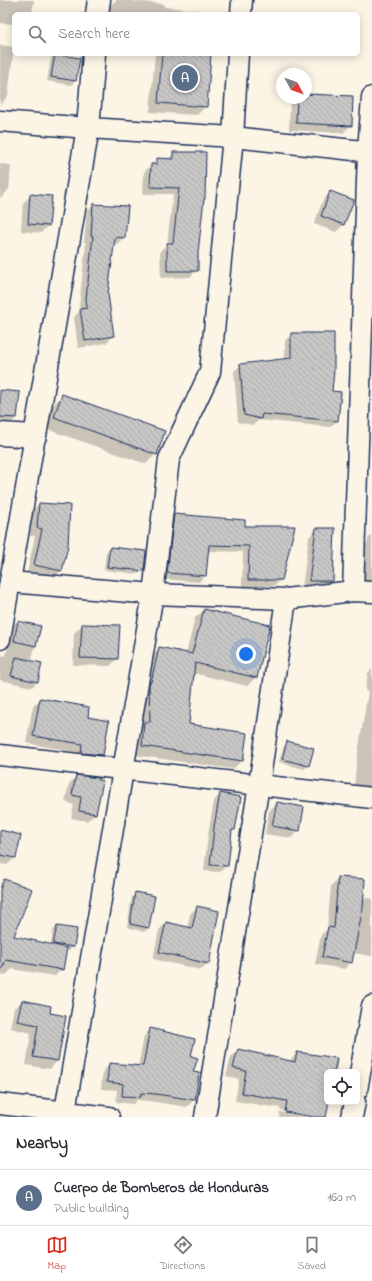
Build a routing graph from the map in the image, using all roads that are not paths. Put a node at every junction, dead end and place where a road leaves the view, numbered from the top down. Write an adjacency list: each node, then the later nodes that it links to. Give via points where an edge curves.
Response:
1 (99, 0): 3 (street)
2 (242, 0): 4 (street)
3 (97, 12)
4 (241, 12)
5 (94, 56): 9 (street)
6 (238, 56): 10 (street)
7 (372, 97): 11 (street)
8 (0, 121): 9 (street)
9 (88, 128): 10 (street); 13 (street)
10 (233, 137): 11 (street); 16 (street, via 210,372 169,459)
11 (370, 152): 15 (street)
12 (0, 434): 13 (street)
13 (35, 436): 14 (street)
14 (10, 582): 16 (street); 18 (street)
15 (363, 592): 17 (street)
16 (153, 594): 17 (street); 20 (street)
17 (286, 599): 21 (street)
18 (0, 639)
19 (0, 755): 20 (street)
20 (124, 769): 21 (street); 27 (street)
21 (259, 785): 22 (street); 29 (street)
22 (372, 798)
23 (372, 1006): 24 (street)
24 (360, 1073)
25 (0, 1104): 27 (street)
26 (354, 1105): 30 (street)
27 (65, 1114): 28 (street)
28 (109, 1117)
29 (205, 1117)
30 (352, 1117)

